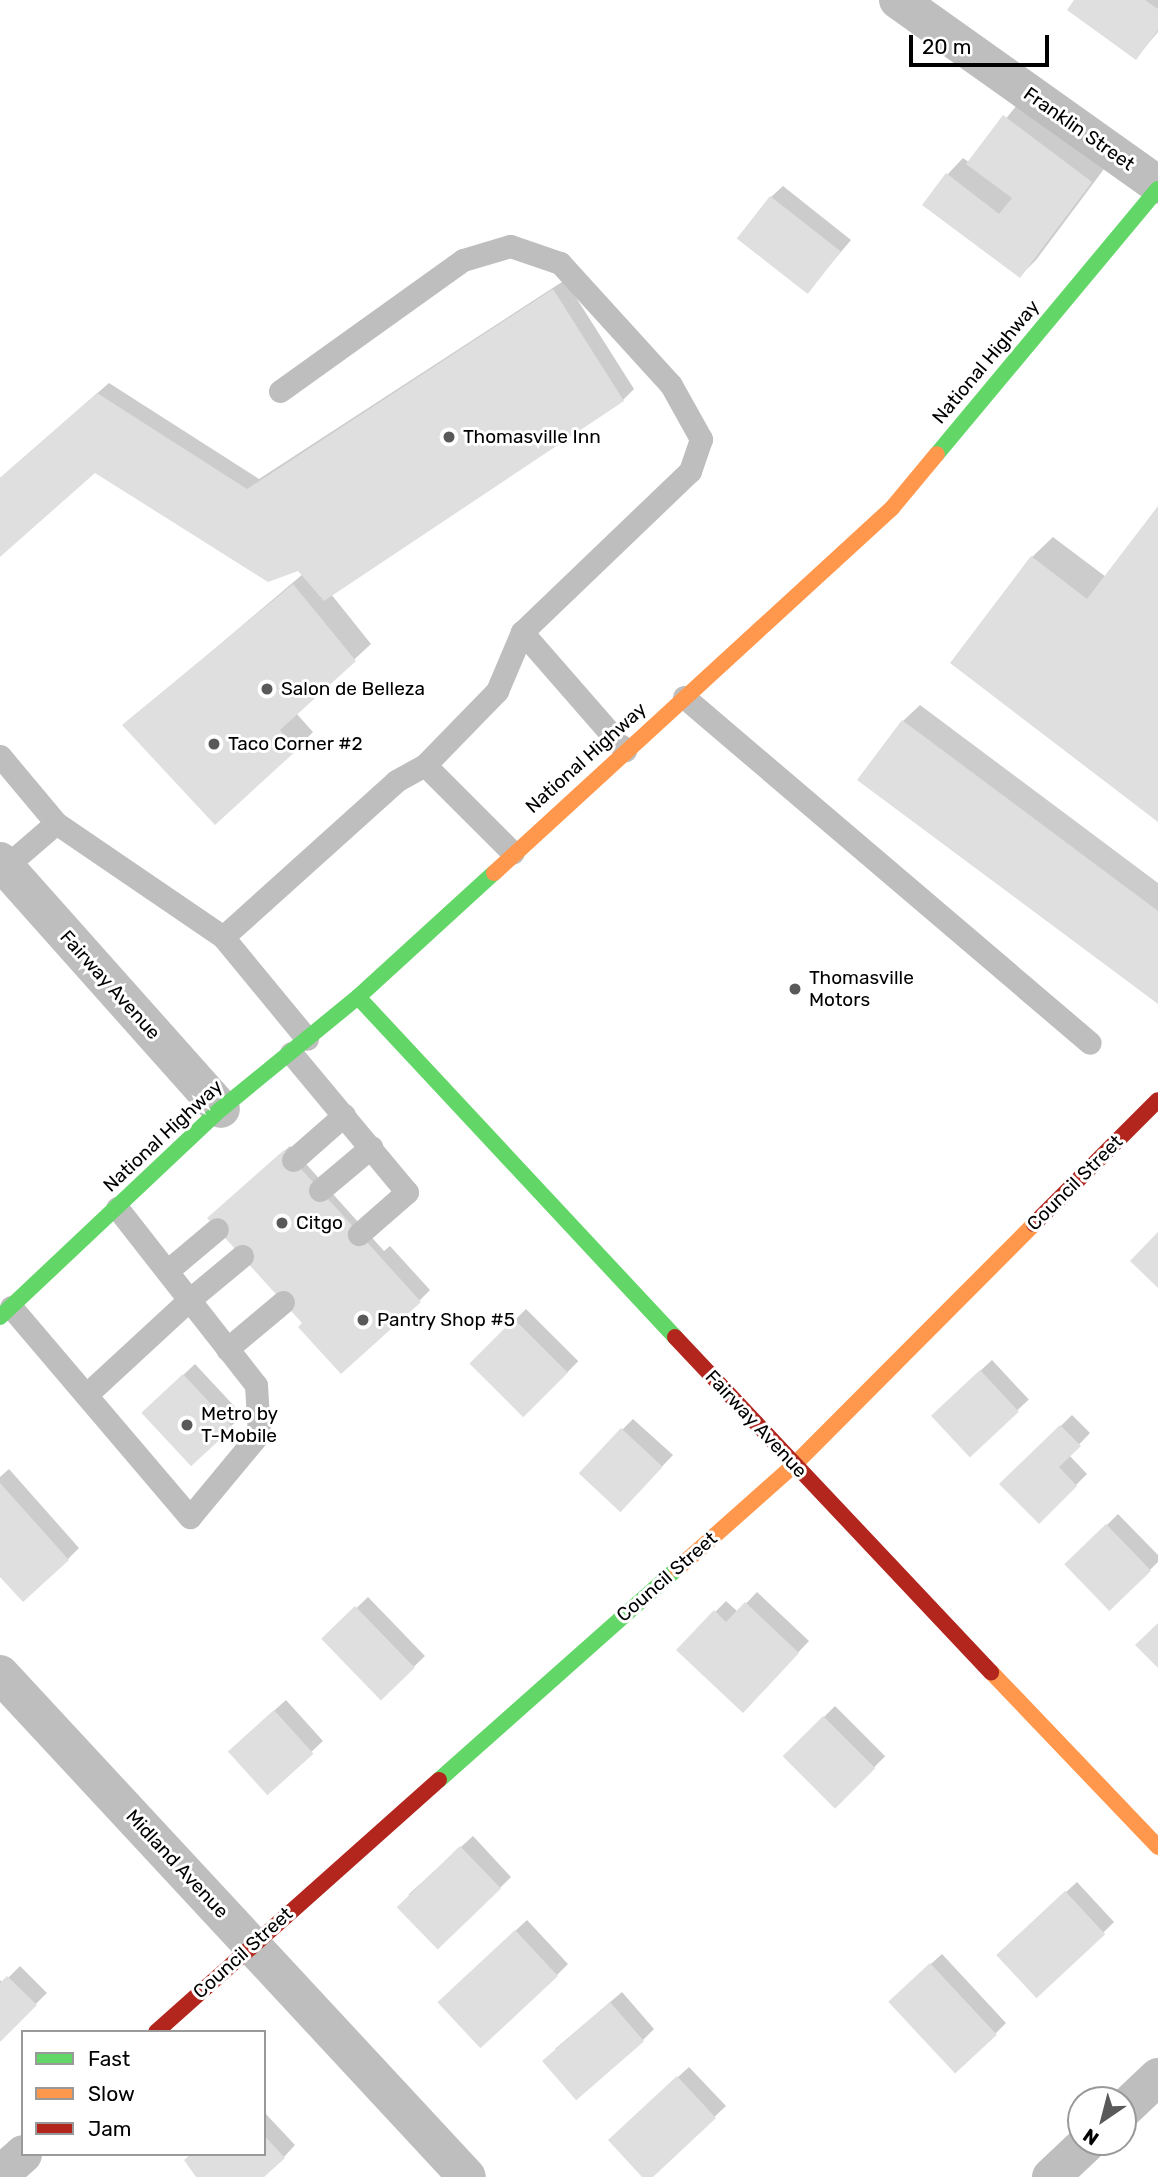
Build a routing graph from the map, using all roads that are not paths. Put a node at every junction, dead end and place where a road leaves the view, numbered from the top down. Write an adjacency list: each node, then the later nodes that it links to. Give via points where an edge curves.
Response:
1 (898, 0): 2 (street, Franklin Street)
2 (1158, 187): 5 (street, National Highway, via 892,508)
3 (280, 391): 4 (lane, via 463,260 510,246 560,263 671,385 701,439 690,471)
4 (522, 632): 6 (lane); 8 (lane, via 497,691)
5 (684, 697): 6 (street, National Highway); 14 (lane)
6 (625, 750): 10 (street, National Highway)
7 (0, 756): 9 (lane)
8 (425, 765): 10 (lane); 12 (lane, via 396,781)
9 (56, 823): 11 (lane); 12 (lane)
10 (513, 853): 13 (street, National Highway)
11 (3, 864): 17 (street, Fairway Avenue)
12 (223, 937): 15 (lane)
13 (358, 997): 15 (street, National Highway); 32 (street, Fairway Avenue)
14 (1090, 1043)
15 (299, 1046): 17 (street, National Highway); 18 (lane)
16 (1158, 1100): 32 (street, Council Street)
17 (221, 1109): 22 (street, National Highway)
18 (344, 1115): 19 (lane); 20 (lane)
19 (371, 1147): 21 (lane); 24 (lane, via 407,1192)
20 (293, 1160)
21 (320, 1190)
22 (117, 1208): 26 (lane); 29 (street, National Highway)
23 (217, 1228): 26 (lane)
24 (359, 1234)
25 (242, 1256): 27 (lane)
26 (167, 1271): 27 (lane)
27 (189, 1300): 30 (lane); 31 (lane)
28 (283, 1302): 30 (lane)
29 (5, 1312): 31 (lane)
30 (227, 1349): 31 (lane, via 257,1385 258,1434 190,1517)
31 (86, 1395)
32 (794, 1465): 34 (street, Fairway Avenue); 35 (street, Council Street)
33 (0, 1674): 35 (street, Midland Avenue)
34 (1158, 1847)
35 (252, 1944): 36 (street, Council Street); 42 (street, Midland Avenue)
36 (158, 2030)
37 (1158, 2077): 38 (street)
38 (1137, 2097)
39 (21, 2156): 41 (street)
40 (1073, 2156): 43 (street)
41 (0, 2175)
42 (467, 2177)
43 (1051, 2177)

